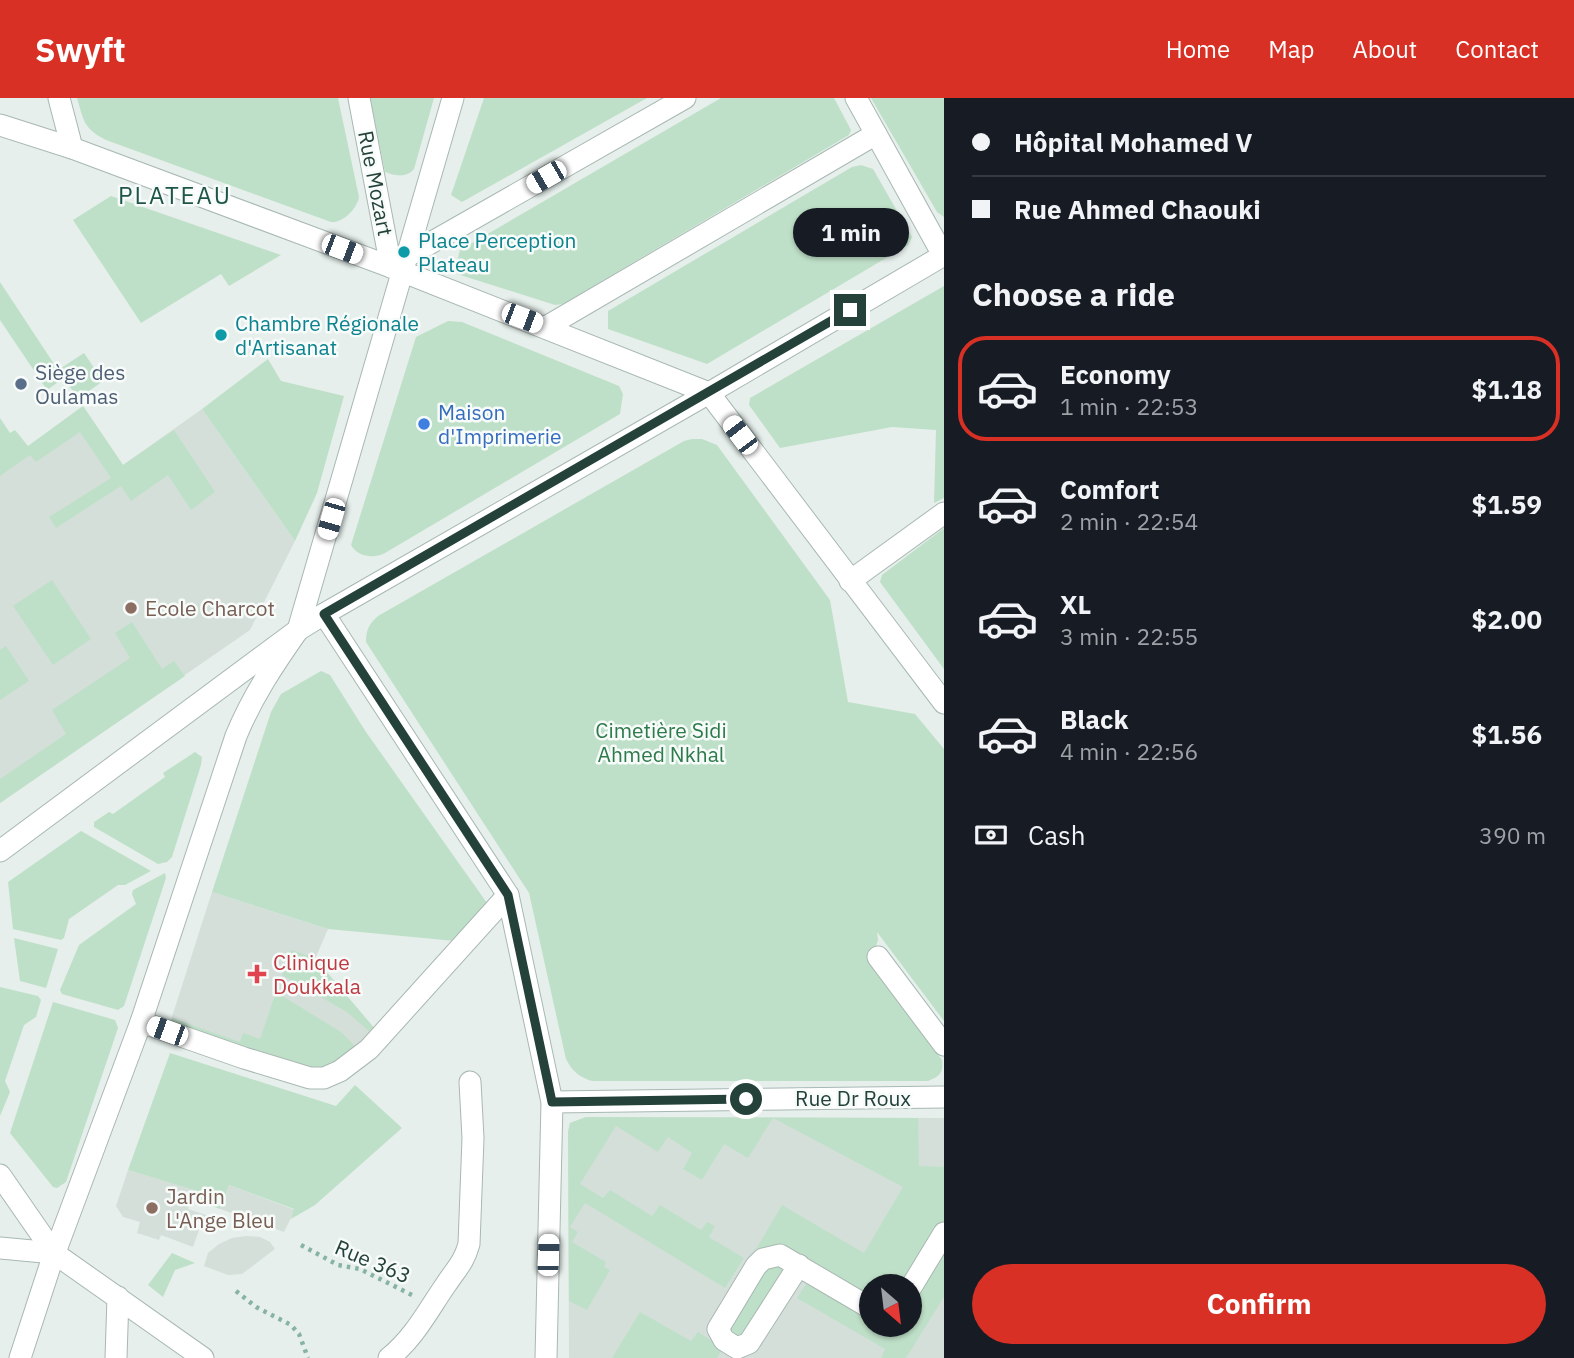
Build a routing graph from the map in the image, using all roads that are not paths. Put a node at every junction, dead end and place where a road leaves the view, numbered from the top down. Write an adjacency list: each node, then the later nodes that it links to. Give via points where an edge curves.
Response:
1 (59, 98): 8 (street)
2 (359, 98): 10 (street, Rue Mozart)
3 (453, 98): 10 (street)
4 (685, 98): 10 (street)
5 (856, 98): 7 (street)
6 (2, 128): 8 (street)
7 (876, 134): 9 (street); 11 (street)
8 (72, 148): 10 (street)
9 (944, 255): 12 (street)
10 (400, 266): 11 (street); 16 (street)
11 (546, 327): 12 (street)
12 (709, 393): 14 (street); 15 (street)
13 (944, 513): 14 (street)
14 (850, 581): 17 (street)
15 (324, 614): 16 (street); 19 (street)
16 (298, 631): 18 (street); 21 (street, via 266,676 236,736)
17 (944, 703)
18 (0, 851)
19 (508, 895): 21 (street, via 367,1051 324,1078 244,1058); 25 (street)
20 (878, 957): 22 (street)
21 (141, 1022): 29 (street)
22 (944, 1045)
23 (470, 1082): 37 (street, via 469,1244 464,1260 418,1329)
24 (944, 1097): 25 (street, Rue Dr Roux)
25 (552, 1102): 38 (street)
26 (0, 1175): 29 (street)
27 (944, 1233): 31 (street)
28 (0, 1248): 29 (street)
29 (54, 1254): 32 (street); 34 (street)
30 (789, 1260): 33 (street)
31 (919, 1274)
32 (118, 1297): 35 (street); 36 (street)
33 (859, 1302)
34 (20, 1358)
35 (116, 1358)
36 (203, 1358)
37 (389, 1358)
38 (546, 1358)

